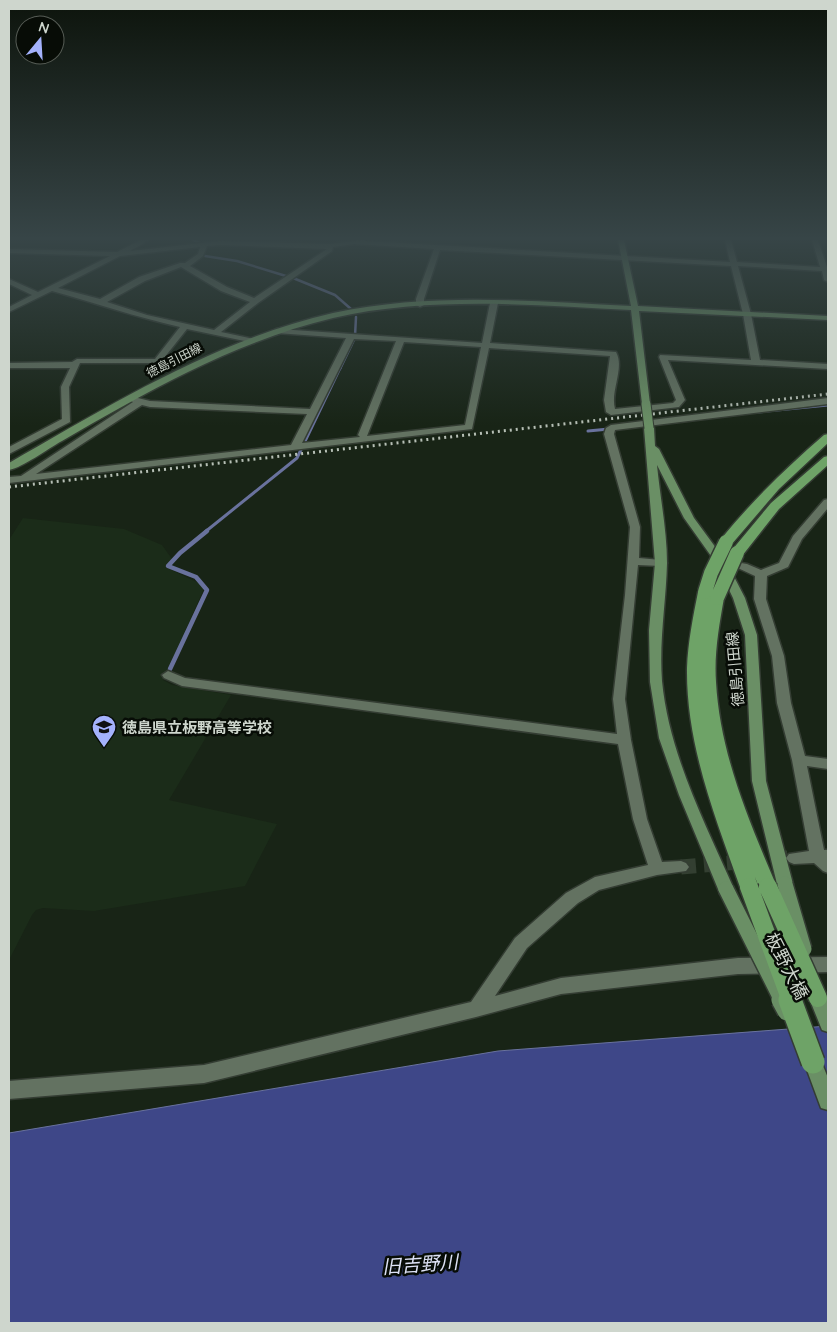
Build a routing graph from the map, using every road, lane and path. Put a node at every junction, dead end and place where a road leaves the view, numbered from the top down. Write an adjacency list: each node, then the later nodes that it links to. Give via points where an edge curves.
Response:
1 (22, 302): 9 (street)
2 (101, 302): 12 (street)
3 (255, 302): 14 (street)
4 (634, 302): 8 (main road, 徳島引田線)
5 (744, 302): 10 (street)
6 (494, 303): 7 (main road, 徳島引田線); 8 (main road, 徳島引田線); 18 (street)
7 (420, 305): 13 (main road, 徳島引田線, via 358,312)
8 (635, 308): 10 (main road); 29 (main road, 徳島引田線, bridge)
9 (9, 310)
10 (747, 314): 11 (main road); 19 (street)
11 (828, 318)
12 (184, 327): 14 (street); 21 (street, via 157,361 77,361)
13 (279, 331): 15 (street); 16 (main road, 徳島引田線)
14 (216, 333): 16 (street)
15 (350, 338): 17 (street); 26 (street)
16 (251, 340): 23 (main road, 徳島引田線, via 179,372)
17 (400, 341): 18 (street); 27 (street)
18 (486, 346): 19 (street, via 613,354 615,359 608,400 611,412 676,405 681,400 663,357); 30 (street, via 469,427)
19 (756, 364): 22 (street)
20 (9, 365): 21 (street)
21 (75, 365): 31 (street, via 65,387 67,420)
22 (828, 367)
23 (130, 399): 24 (street); 33 (main road, 徳島引田線)
24 (141, 401): 26 (street); 34 (street)
25 (828, 401): 37 (street, via 611,428 609,434 635,527)
26 (312, 412): 30 (street)
27 (363, 434)
28 (828, 437): 41 (highway, bridge, via 758,502 726,542 711,573)
29 (650, 442): 38 (main road, 徳島引田線, via 689,518); 39 (main road, 徳島引田線)
30 (300, 446): 34 (street)
31 (9, 451)
32 (828, 459): 41 (highway, bridge, via 775,506 737,552)
33 (9, 467)
34 (25, 477): 35 (street)
35 (9, 480)
36 (828, 502): 40 (street, via 797,538 784,565)
37 (634, 561): 39 (street); 43 (street, via 619,699)
38 (722, 562): 40 (street, via 743,566); 50 (main road, 徳島引田線, via 739,598 751,635)
39 (660, 563): 51 (main road, 徳島引田線, via 655,630 656,682 666,738)
40 (760, 574): 44 (street, via 760,599 778,656 784,703)
41 (711, 595): 50 (highway, via 708,682 713,730 724,776)
42 (168, 675): 43 (street, via 182,682)
43 (624, 740): 49 (street, via 640,819)
44 (799, 760): 45 (street); 47 (street)
45 (828, 764)
46 (794, 858): 47 (street)
47 (825, 860)
48 (681, 867): 49 (street)
49 (657, 869): 54 (street, via 595,884 572,898 521,943)
50 (767, 886): 53 (highway, bridge); 56 (highway, bridge)
51 (726, 889): 56 (main road, 板野大橋, bridge)
52 (828, 965): 54 (street, via 738,966 562,986)
53 (818, 998): 55 (main road)
54 (476, 1009): 57 (street, via 204,1074)
55 (828, 1024)
56 (812, 1062): 58 (main road, 板野大橋)
57 (9, 1090)
58 (828, 1101)

